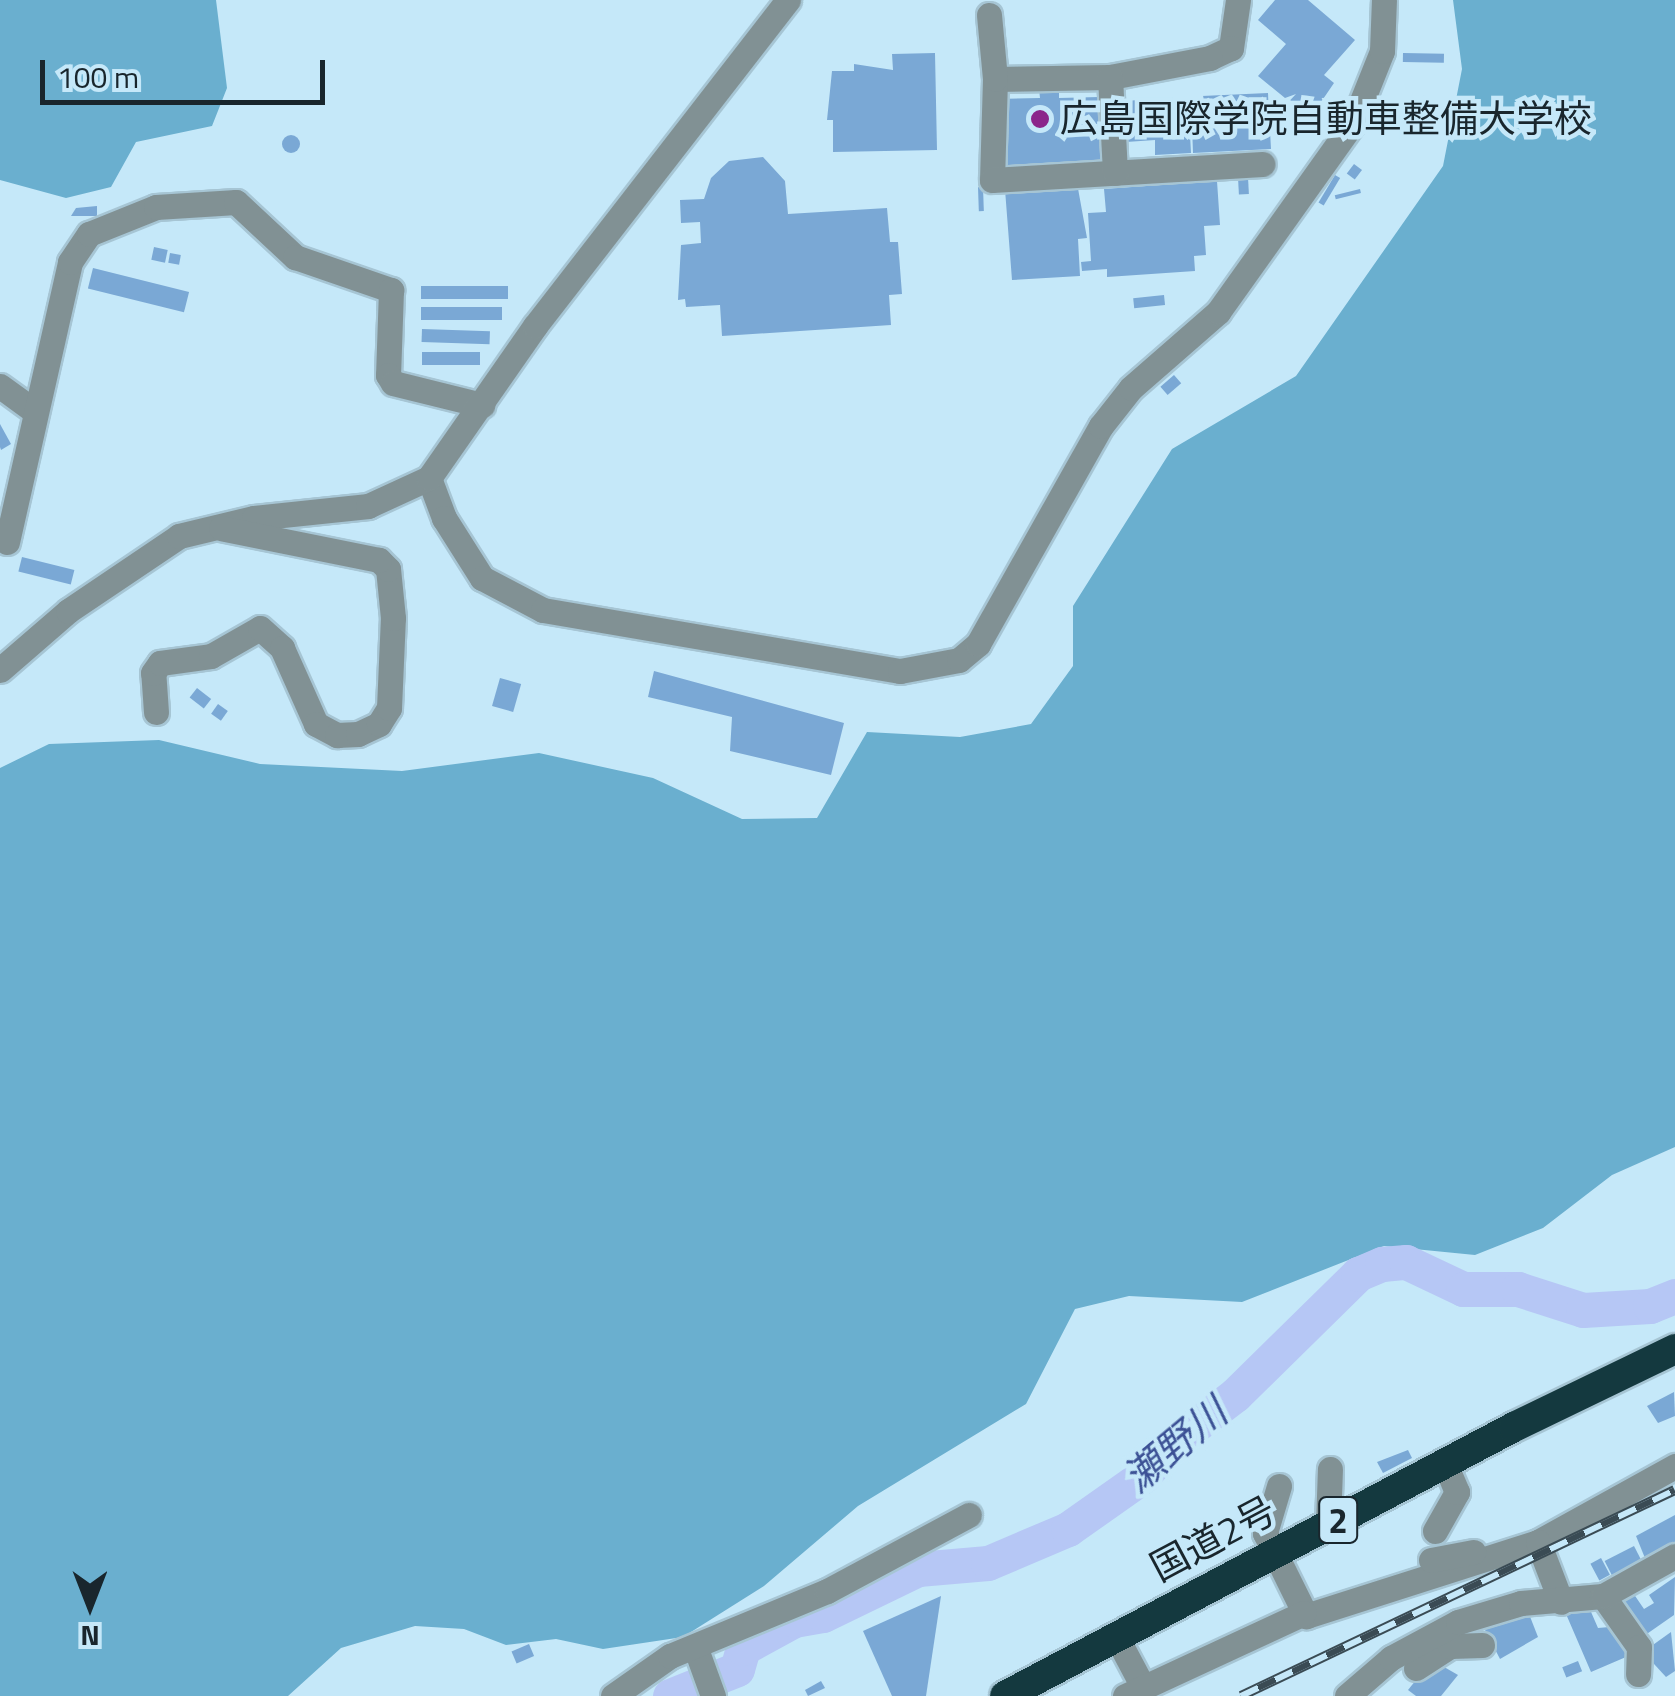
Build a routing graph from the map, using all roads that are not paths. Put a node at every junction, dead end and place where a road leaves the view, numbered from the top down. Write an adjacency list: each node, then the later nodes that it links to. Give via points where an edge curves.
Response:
1 (788, 0): 10 (street)
2 (1238, 0): 5 (street, via 1231,48)
3 (1384, 0): 12 (street, via 1382,51 1354,121 1218,312 1131,388 1101,426 978,644 959,660 900,670 543,610 482,578 444,518)
4 (989, 15): 6 (street)
5 (1110, 77): 6 (street); 8 (street)
6 (995, 79): 8 (street, via 992,180)
7 (1263, 164): 8 (street)
8 (1116, 173)
9 (0, 386): 11 (street)
10 (482, 404): 11 (street, via 393,383 391,290 295,258 253,212 213,200 134,214 78,246 64,278); 12 (street)
11 (34, 410): 14 (street)
12 (429, 478): 13 (street, via 368,506)
13 (212, 526): 15 (street, via 143,555); 16 (street, via 379,560 391,589 389,708 379,724 358,734 337,736 316,724 282,648 260,628 211,656 160,663 153,674)
14 (7, 542)
15 (0, 670)
16 (156, 712)
17 (1675, 1350): 19 (highway, 国道2号 / 2)
18 (1672, 1460): 25 (street)
19 (1445, 1464): 23 (highway, 国道2号 / 2); 24 (street, via 1457,1492)
20 (1330, 1469): 23 (street)
21 (1279, 1486): 27 (street, via 1265,1528)
22 (969, 1515): 39 (street, via 828,1590 670,1656)
23 (1328, 1525): 27 (highway, 国道2号 / 2)
24 (1435, 1531)
25 (1538, 1542): 26 (street); 31 (street)
26 (1513, 1552): 29 (street); 32 (street)
27 (1274, 1553): 32 (street); 34 (highway, 国道2号 / 2)
28 (1675, 1556): 30 (street)
29 (1431, 1560)
30 (1602, 1596): 31 (street); 37 (street, via 1638,1647)
31 (1561, 1602): 33 (street, via 1520,1603)
32 (1304, 1613): 38 (street)
33 (1467, 1619): 36 (street, via 1488,1654 1450,1646); 42 (street, via 1391,1658)
34 (1116, 1636): 38 (street); 41 (highway, 国道2号 / 2)
35 (696, 1648): 40 (street)
36 (1416, 1668)
37 (1638, 1674)
38 (1134, 1691)
39 (613, 1696)
40 (713, 1696)
41 (1005, 1696)
42 (1347, 1696)

